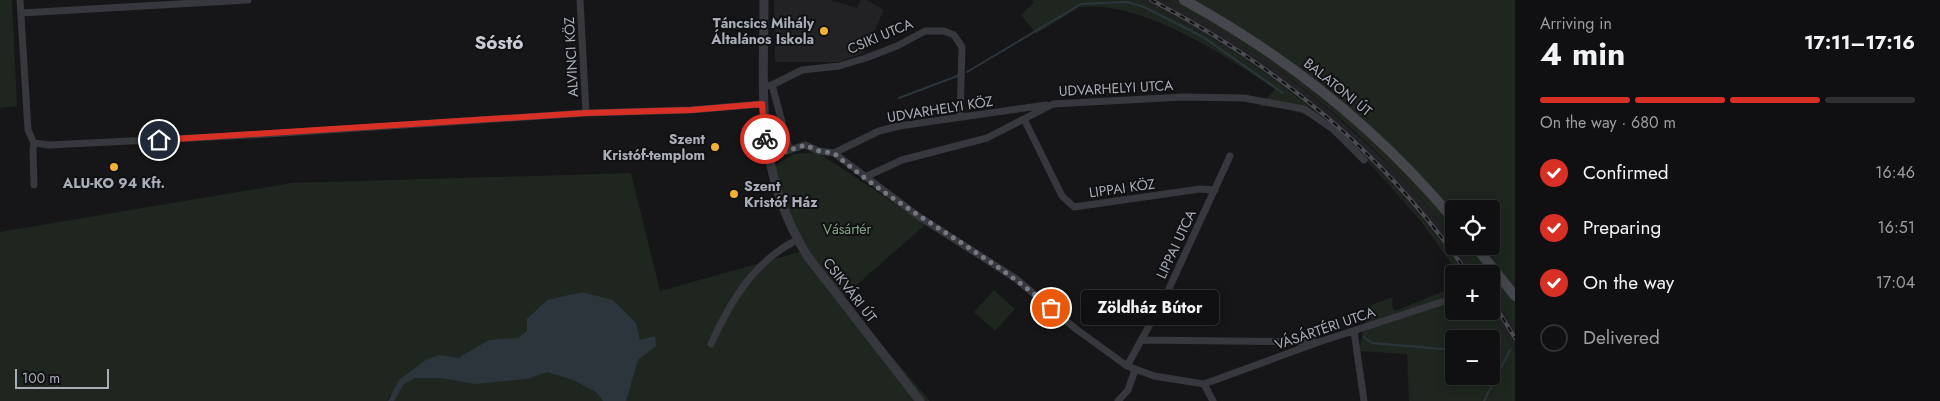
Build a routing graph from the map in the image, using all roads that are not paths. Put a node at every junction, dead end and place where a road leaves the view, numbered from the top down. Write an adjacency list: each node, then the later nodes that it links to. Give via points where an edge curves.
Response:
1 (20, 0): 6 (street)
2 (248, 0): 6 (street)
3 (580, 0): 10 (street, ALVINCI KÖZ)
4 (764, 0): 7 (street, CSIKVÁRI ÚT)
5 (1184, 0): 22 (main road, BALATONI ÚT, via 1271,52 1337,102 1398,158)
6 (21, 13): 13 (street, via 28,130)
7 (767, 85): 8 (street, CSIKVÁRI ÚT); 11 (street, CSIKI UTCA, via 802,70 839,66 866,58 925,31 944,31 954,35 962,47); 14 (street)
8 (762, 104): 10 (street); 17 (street, CSIKVÁRI ÚT)
9 (1053, 104): 11 (street, UDVARHELYI KÖZ); 12 (street, UDVARHELYI UTCA); 18 (street, UDVARHELYI UTCA, via 1212,97 1291,105 1308,111 1327,125)
10 (586, 113): 13 (street, via 269,134 49,145)
11 (960, 118): 15 (street, UDVARHELYI KÖZ, via 912,123 879,131)
12 (1024, 119): 19 (street, UDVARHELYI UTCA, via 980,140 902,160); 21 (street, LIPPAI KÖZ, via 1062,196 1074,207 1200,189)
13 (34, 143): 20 (street)
14 (789, 148): 15 (street, via 805,145); 17 (street)
15 (834, 153): 19 (street)
16 (1230, 156): 21 (street, LIPPAI UTCA)
17 (768, 157): 23 (street, CSIKVÁRI ÚT, via 778,197)
18 (1364, 160)
19 (865, 178): 31 (street, via 1015,278)
20 (34, 185)
21 (1215, 190): 28 (street, LIPPAI UTCA, via 1166,295)
22 (1445, 210)
23 (797, 240): 30 (street, via 780,248 754,272 729,308); 34 (street, CSIKVÁRI ÚT, via 819,273)
24 (1500, 286): 25 (main road)
25 (1515, 296)
26 (1445, 301): 27 (street, VÁSÁRTÉRI UTCA)
27 (1354, 331): 29 (street, VÁSÁRTÉRI UTCA); 37 (street)
28 (1141, 340): 29 (street); 31 (street, LIPPAI UTCA)
29 (1319, 342): 33 (street, VÁSÁRTÉRI UTCA)
30 (711, 344)
31 (1126, 366): 32 (street)
32 (1135, 370): 33 (street, via 1173,381); 35 (street, via 1128,390)
33 (1204, 384): 36 (street)
34 (920, 401)
35 (1118, 401)
36 (1213, 401)
37 (1364, 401)

